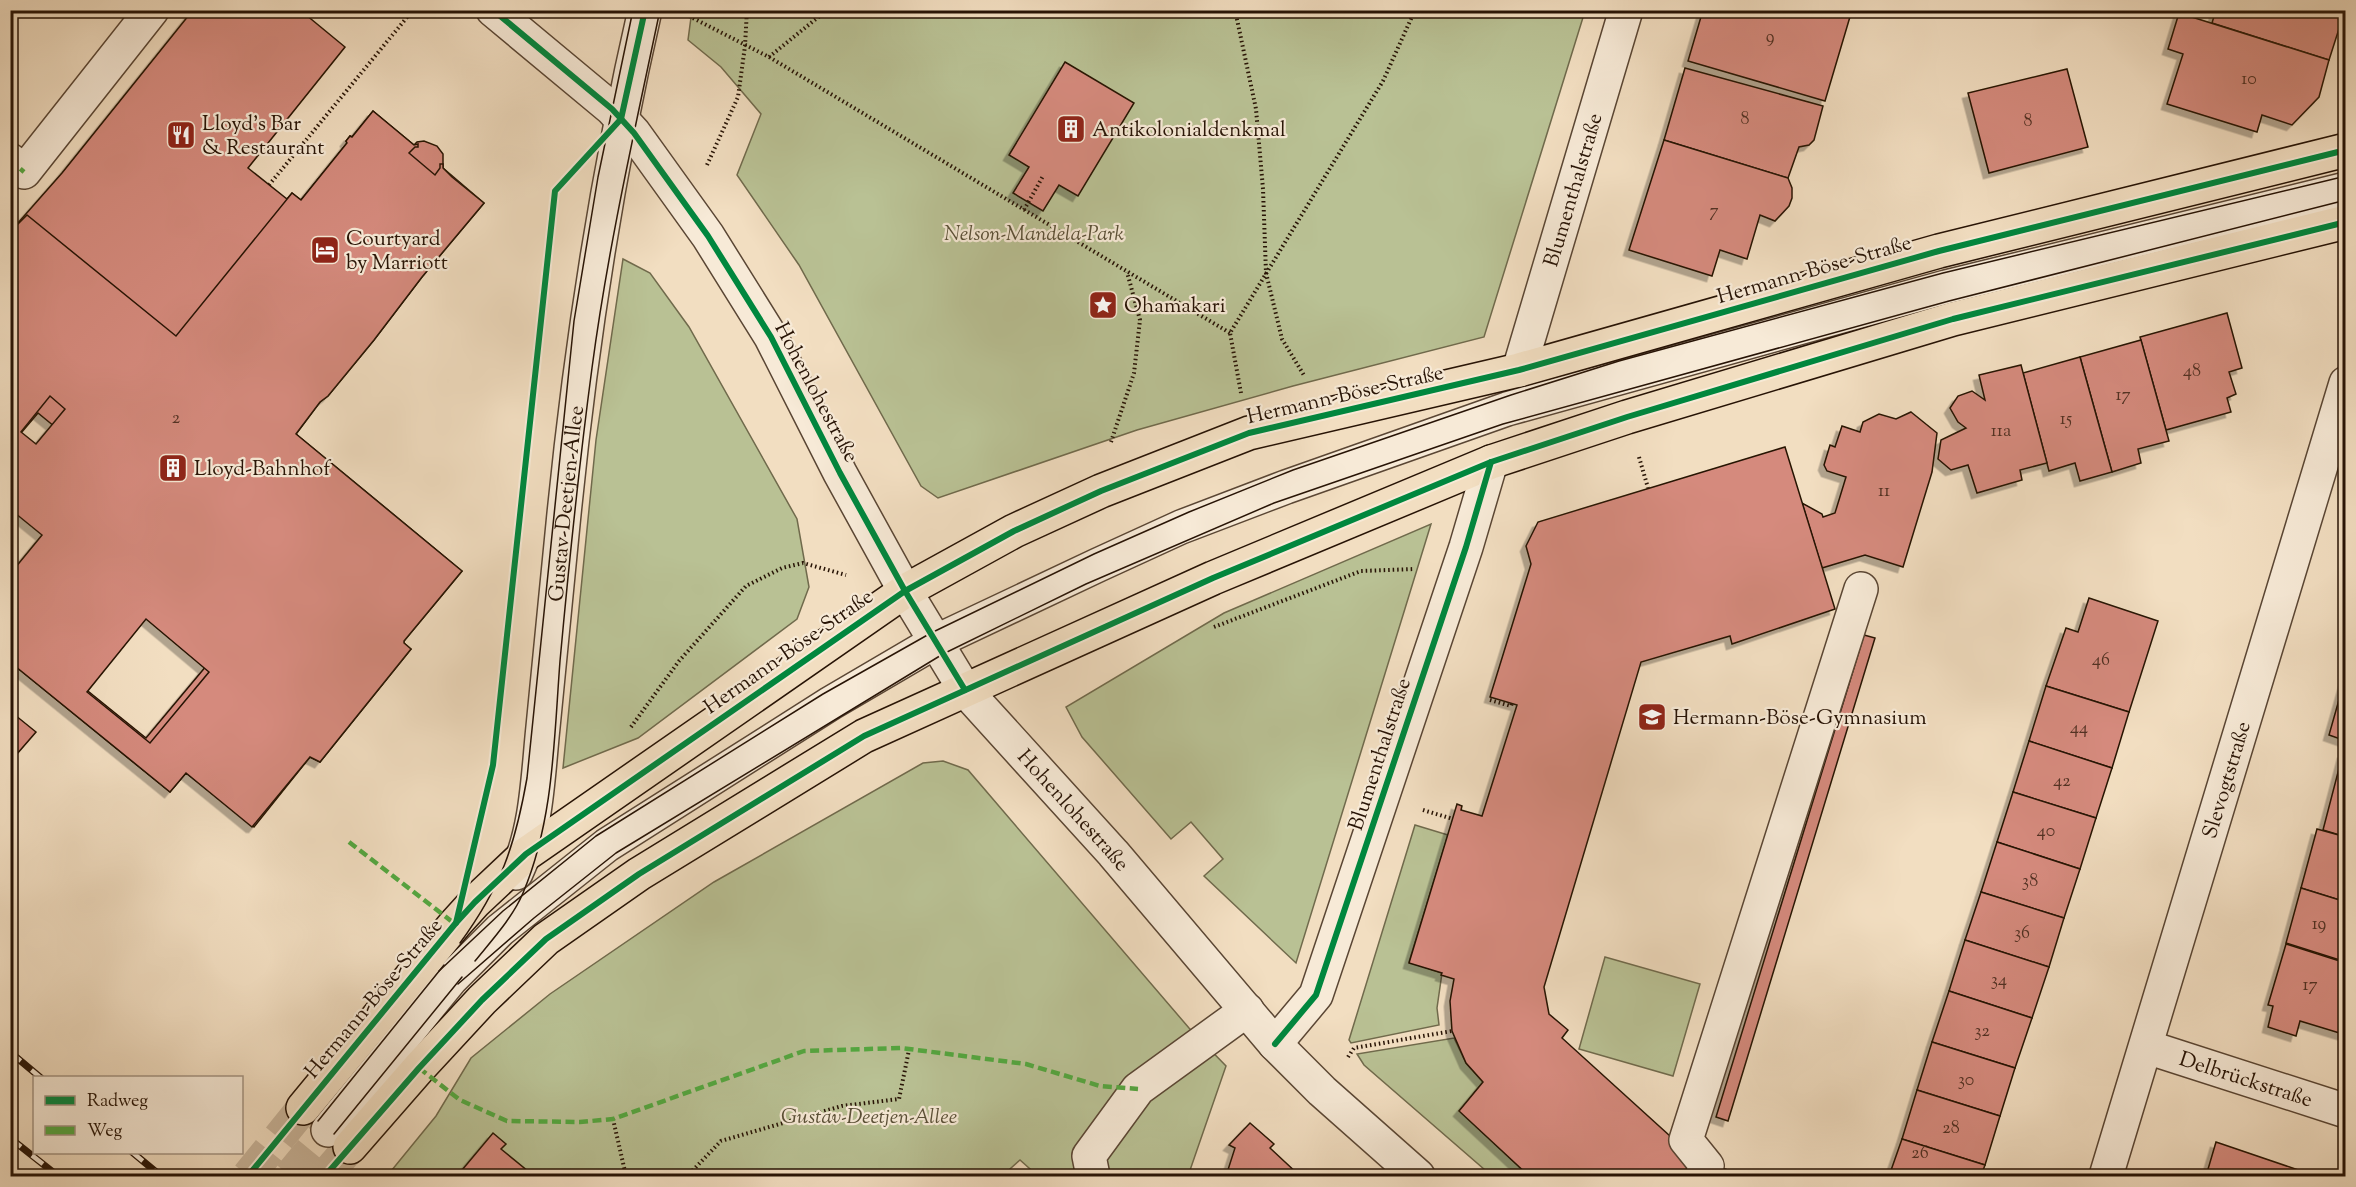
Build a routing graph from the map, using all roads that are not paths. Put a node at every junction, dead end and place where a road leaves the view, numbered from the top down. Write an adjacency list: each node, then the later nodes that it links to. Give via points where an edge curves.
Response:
1 (152, 10): 7 (street)
2 (493, 10): 5 (street, Hohenlohestraße)
3 (645, 10): 5 (street, Gustav-Deetjen-Allee)
4 (1626, 10): 10 (street, Blumenthalstraße)
5 (621, 120): 14 (street, Hohenlohestraße, via 708,236 771,337); 17 (street, Gustav-Deetjen-Allee, via 574,411 537,786)
6 (2346, 150): 10 (main road, Hermann-Böse-Straße, via 1939,251)
7 (17, 166)
8 (2346, 189): 15 (street, via 1946,287 1507,409 1181,528)
9 (2346, 222): 12 (main road, via 1953,319)
10 (1519, 370): 14 (main road, Hermann-Böse-Straße, via 1249,432 1101,491 1014,531)
11 (2346, 383): 21 (street, Slevogtstraße)
12 (1491, 462): 16 (main road, via 1213,578); 20 (street, Blumenthalstraße, via 1316,995)
13 (1861, 589): 27 (street, via 1686,1140 1707,1166)
14 (905, 591): 15 (street, Hohenlohestraße); 17 (main road, Hermann-Böse-Straße)
15 (936, 642): 16 (street, Hohenlohestraße); 18 (street, via 831,703 607,845 500,930)
16 (965, 690): 19 (street, Hohenlohestraße, via 1113,853); 24 (main road, via 864,736 639,874 546,939)
17 (526, 854): 18 (street, Gustav-Deetjen-Allee, via 492,922); 22 (main road, Hermann-Böse-Straße, via 462,917)
18 (451, 980): 24 (street)
19 (1247, 1010): 20 (street, Hohenlohestraße); 25 (street, via 1138,1089 1089,1156)
20 (1275, 1044): 26 (street, Hohenlohestraße)
21 (2147, 1047): 23 (street, Delbrückstraße); 28 (street, Slevogtstraße)
22 (303, 1108)
23 (2346, 1111)
24 (339, 1139)
25 (1093, 1176)
26 (1418, 1176)
27 (1702, 1176)
28 (2106, 1176)

